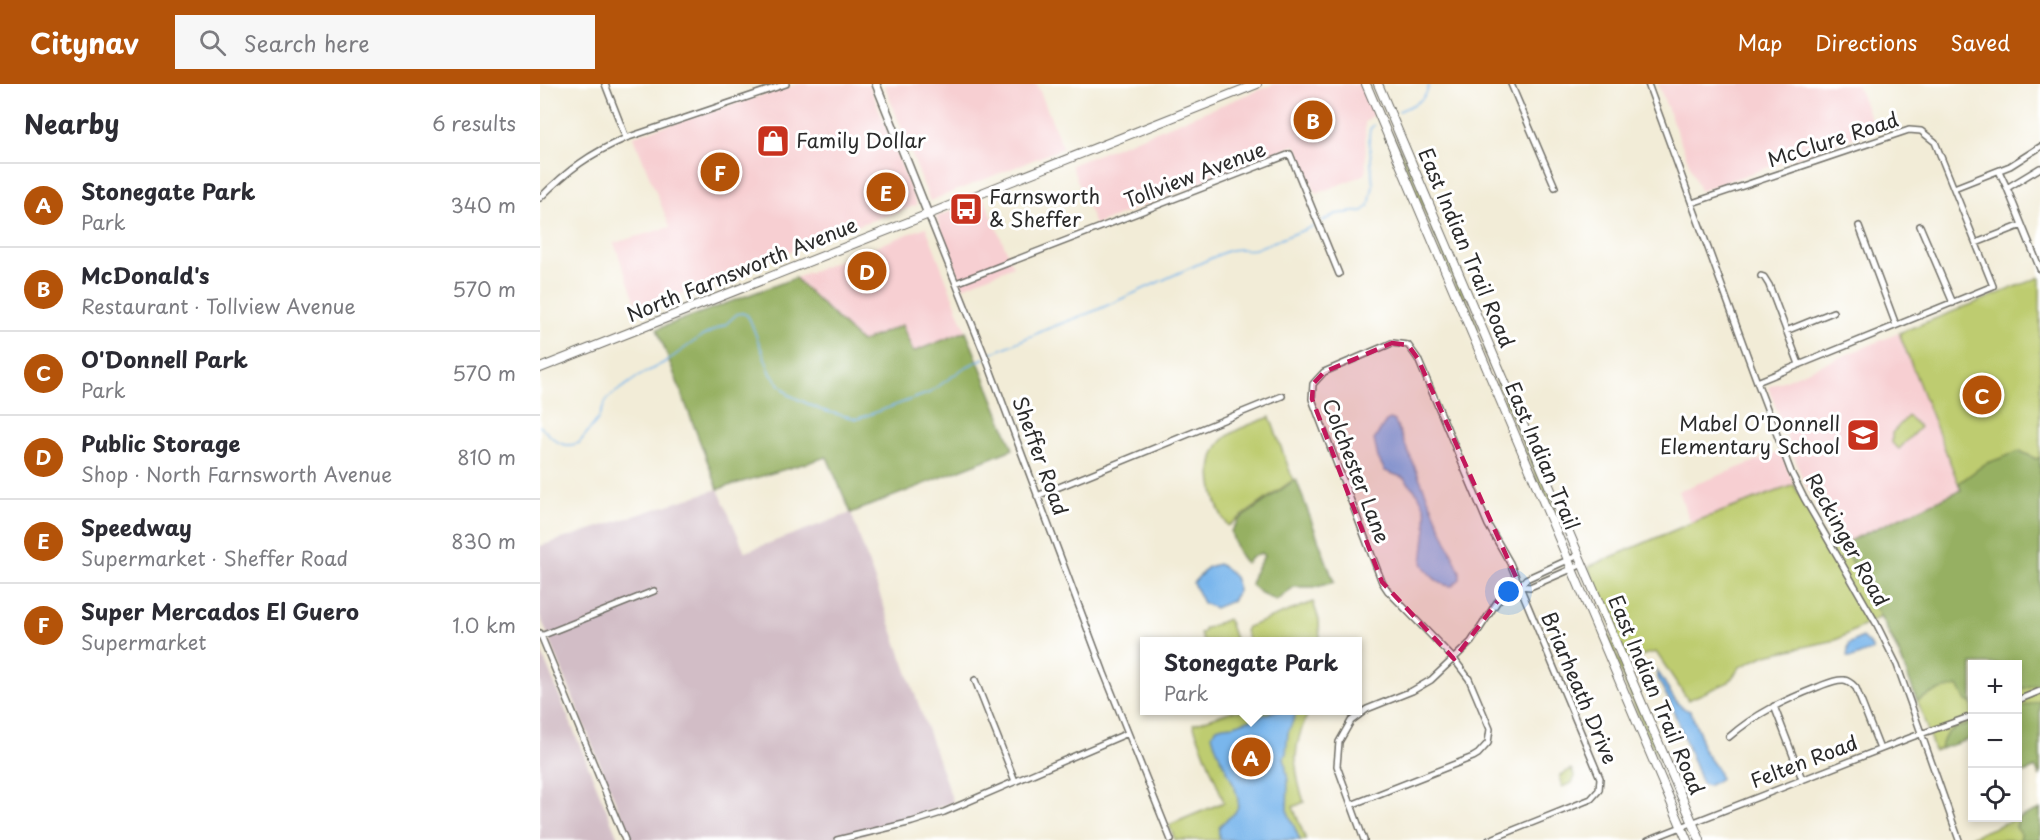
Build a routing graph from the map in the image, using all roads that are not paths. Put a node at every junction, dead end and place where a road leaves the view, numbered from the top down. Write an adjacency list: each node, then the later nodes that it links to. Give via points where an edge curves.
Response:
1 (605, 84): 9 (street)
2 (786, 84): 9 (street)
3 (876, 84): 18 (street, Sheffer Road)
4 (1257, 84): 18 (main road, North Farnsworth Avenue)
5 (1366, 84): 32 (main road, East Indian Trail)
6 (1378, 84): 31 (main road, East Indian Trail Road)
7 (1511, 84): 13 (street)
8 (1648, 84): 17 (street, Reckinger Road)
9 (626, 138): 16 (street, via 578,163)
10 (2040, 147): 12 (street)
11 (2040, 168): 15 (street)
12 (1999, 171): 14 (street); 15 (street)
13 (1555, 187)
14 (1954, 188): 17 (street, McClure Road, via 1935,142 1927,134 1909,130); 22 (street, McClure Road)
15 (2007, 188): 19 (street)
16 (540, 198)
17 (1692, 203): 35 (street, Reckinger Road)
18 (928, 214): 26 (street, Sheffer Road); 34 (main road, North Farnsworth Avenue)
19 (2022, 225): 22 (street); 23 (street)
20 (1859, 226): 29 (street)
21 (1920, 226): 27 (street)
22 (1976, 243): 27 (street, McClure Road, via 1994,286)
23 (2040, 269)
24 (1339, 274): 26 (street, Tollview Avenue, via 1290,154)
25 (1761, 276): 30 (street, via 1769,285)
26 (956, 283): 37 (street, Sheffer Road)
27 (1953, 303): 29 (street)
28 (1833, 312): 30 (street)
29 (1896, 325): 33 (street)
30 (1786, 331): 33 (street)
31 (1486, 336): 32 (main road); 38 (main road, East Indian Trail Road)
32 (1475, 341): 39 (main road, East Indian Trail)
33 (1799, 364): 35 (street)
34 (540, 368)
35 (1757, 382): 54 (street, Reckinger Road, via 1797,486 1885,639)
36 (1282, 396): 37 (street)
37 (1037, 496): 53 (street, Sheffer Road)
38 (1579, 555): 39 (street); 40 (main road, East Indian Trail Road)
39 (1569, 560): 41 (main road, East Indian Trail); 42 (street, via 1526,579)
40 (1583, 564): 41 (street); 60 (main road, East Indian Trail Road)
41 (1572, 568): 42 (street, via 1530,587); 61 (main road, East Indian Trail)
42 (1520, 586): 45 (street, via 1501,598); 45 (street, Colchester Lane, via 1488,525 1418,360 1408,345 1392,343 1317,378 1312,399 1382,582); 66 (street, Briarheath Drive, via 1600,785 1596,795 1585,802)
43 (654, 591): 44 (street)
44 (541, 635): 62 (street)
45 (1454, 659): 50 (street, via 1421,686); 59 (street, via 1469,679 1487,722 1488,743 1473,757)
46 (975, 680): 58 (street)
47 (2040, 692): 48 (street)
48 (2022, 699)
49 (1774, 706): 55 (street); 56 (street, via 1831,682 1847,681 1858,693); 57 (street)
50 (1362, 713)
51 (1358, 715): 59 (street, via 1344,731 1336,755 1336,766)
52 (1968, 717): 54 (street, Felten Road)
53 (1128, 733): 58 (street); 64 (street, Sheffer Road)
54 (1922, 733): 56 (street, Felten Road); 70 (street, Reckinger Road)
55 (1729, 738)
56 (1880, 749): 57 (street, Felten Road)
57 (1802, 779): 60 (street, Felten Road)
58 (1015, 781): 63 (street, via 929,817)
59 (1351, 805): 65 (street)
60 (1692, 822): 61 (street, Felten Road); 69 (main road)
61 (1682, 826): 67 (street, Felten Road); 68 (main road, East Indian Trail)
62 (625, 840)
63 (837, 840)
64 (1171, 840)
65 (1364, 840)
66 (1489, 840)
67 (1648, 840)
68 (1687, 840)
69 (1700, 840)
70 (1959, 840)

